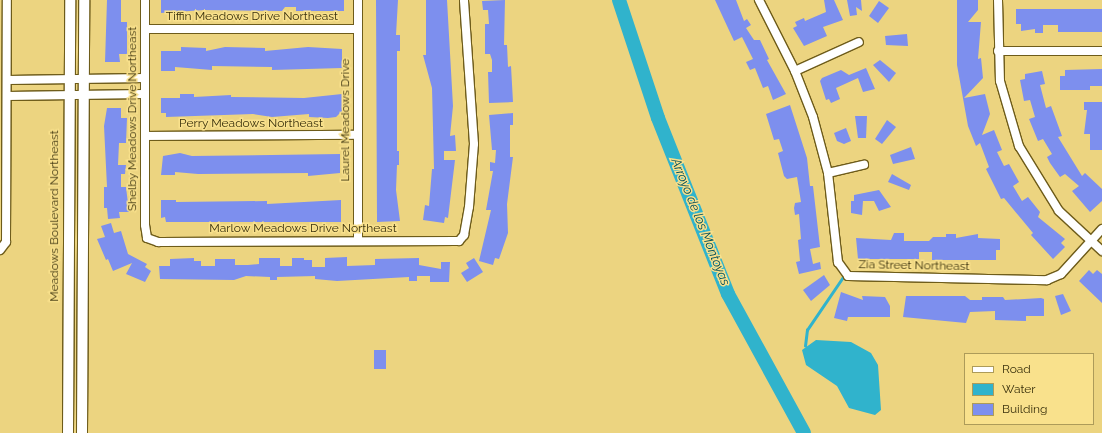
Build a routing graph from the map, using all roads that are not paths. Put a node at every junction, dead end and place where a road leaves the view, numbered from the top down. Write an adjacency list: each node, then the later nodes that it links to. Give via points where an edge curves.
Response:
1 (7, 0): 16 (street)
2 (70, 0): 17 (street, Meadows Boulevard Northeast)
3 (84, 0): 18 (street)
4 (145, 0): 10 (street, Shelby Meadows Drive Northeast)
5 (358, 0): 9 (street, Laurel Meadows Drive)
6 (464, 0): 29 (street, Marlow Meadows Drive Northeast, via 474,144 464,235 459,241)
7 (759, 0): 14 (street, Zia Street Northeast)
8 (998, 0): 12 (street)
9 (358, 29): 10 (street, Tiffin Meadows Drive Northeast); 23 (street, Laurel Meadows Drive)
10 (145, 30): 15 (street, Shelby Meadows Drive Northeast)
11 (859, 42): 14 (street)
12 (998, 51): 13 (street); 30 (street, via 1005,104 1019,146 1059,211)
13 (1102, 51)
14 (795, 71): 26 (street, Zia Street Northeast, via 813,117)
15 (145, 78): 18 (street); 20 (street, Shelby Meadows Drive Northeast)
16 (8, 80): 17 (street); 22 (street)
17 (69, 80): 18 (street); 19 (street, Meadows Boulevard Northeast)
18 (84, 80): 21 (street)
19 (68, 94): 21 (street); 22 (street); 33 (street, Meadows Boulevard Northeast)
20 (144, 94): 21 (street); 24 (street, Shelby Meadows Drive Northeast)
21 (84, 95): 34 (street)
22 (7, 96): 31 (street, via 6,242)
23 (358, 135): 24 (street, Perry Meadows Northeast); 29 (street, Laurel Meadows Drive)
24 (145, 136): 28 (street, Shelby Meadows Drive Northeast)
25 (864, 165): 26 (street)
26 (828, 173): 30 (street, Zia Street Northeast, via 838,262 848,276 1047,280 1061,274)
27 (1102, 229): 30 (street)
28 (147, 238): 29 (street, Marlow Meadows Drive Northeast, via 158,242)
29 (358, 241)
30 (1091, 241): 32 (street)
31 (0, 250)
32 (1102, 251)
33 (68, 433)
34 (82, 433)

